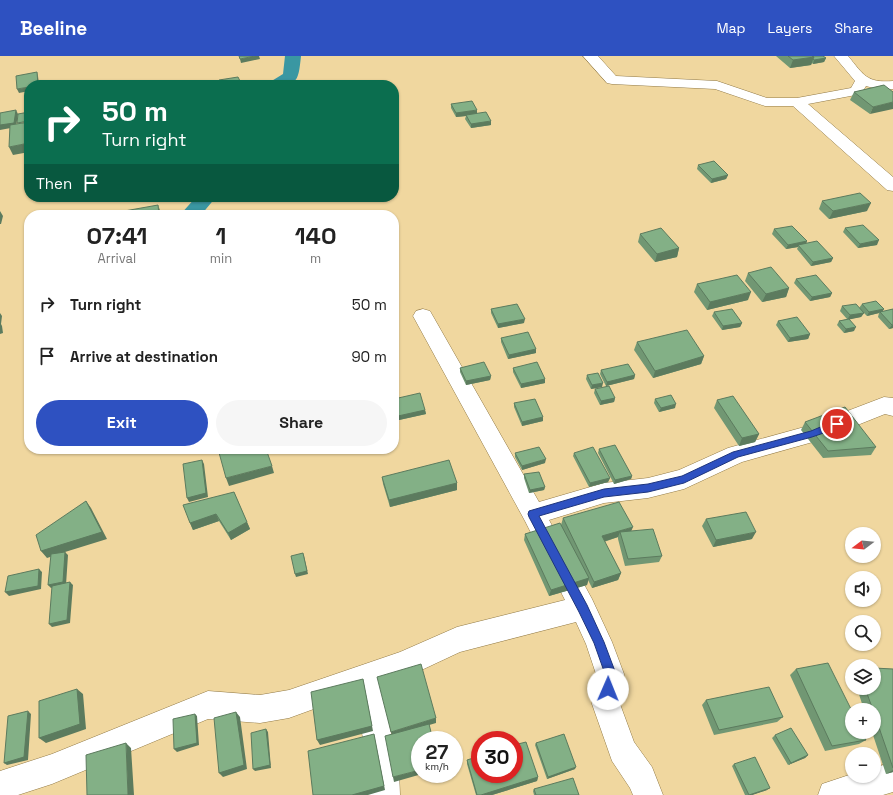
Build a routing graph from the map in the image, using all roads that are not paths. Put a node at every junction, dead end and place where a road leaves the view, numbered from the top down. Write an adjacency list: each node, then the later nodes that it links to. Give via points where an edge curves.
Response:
1 (590, 56): 5 (street, via 612,80 718,85 765,102)
2 (841, 56): 3 (street)
3 (862, 81): 4 (street, via 881,86); 5 (street, via 856,91)
4 (893, 85)
5 (797, 102): 6 (street)
6 (893, 186)
7 (423, 316): 9 (street)
8 (893, 408): 9 (street, via 884,405 812,434 736,454 684,479 648,488 604,493)
9 (533, 514): 10 (street)
10 (583, 608): 11 (street, via 457,640); 15 (street, via 610,674 606,704 622,751 641,778)
11 (366, 677): 13 (street, via 289,704 260,709 208,706 52,769); 14 (street, via 384,772 386,793)
12 (893, 777): 16 (street)
13 (0, 786)
14 (381, 795)
15 (648, 795)
16 (833, 795)

